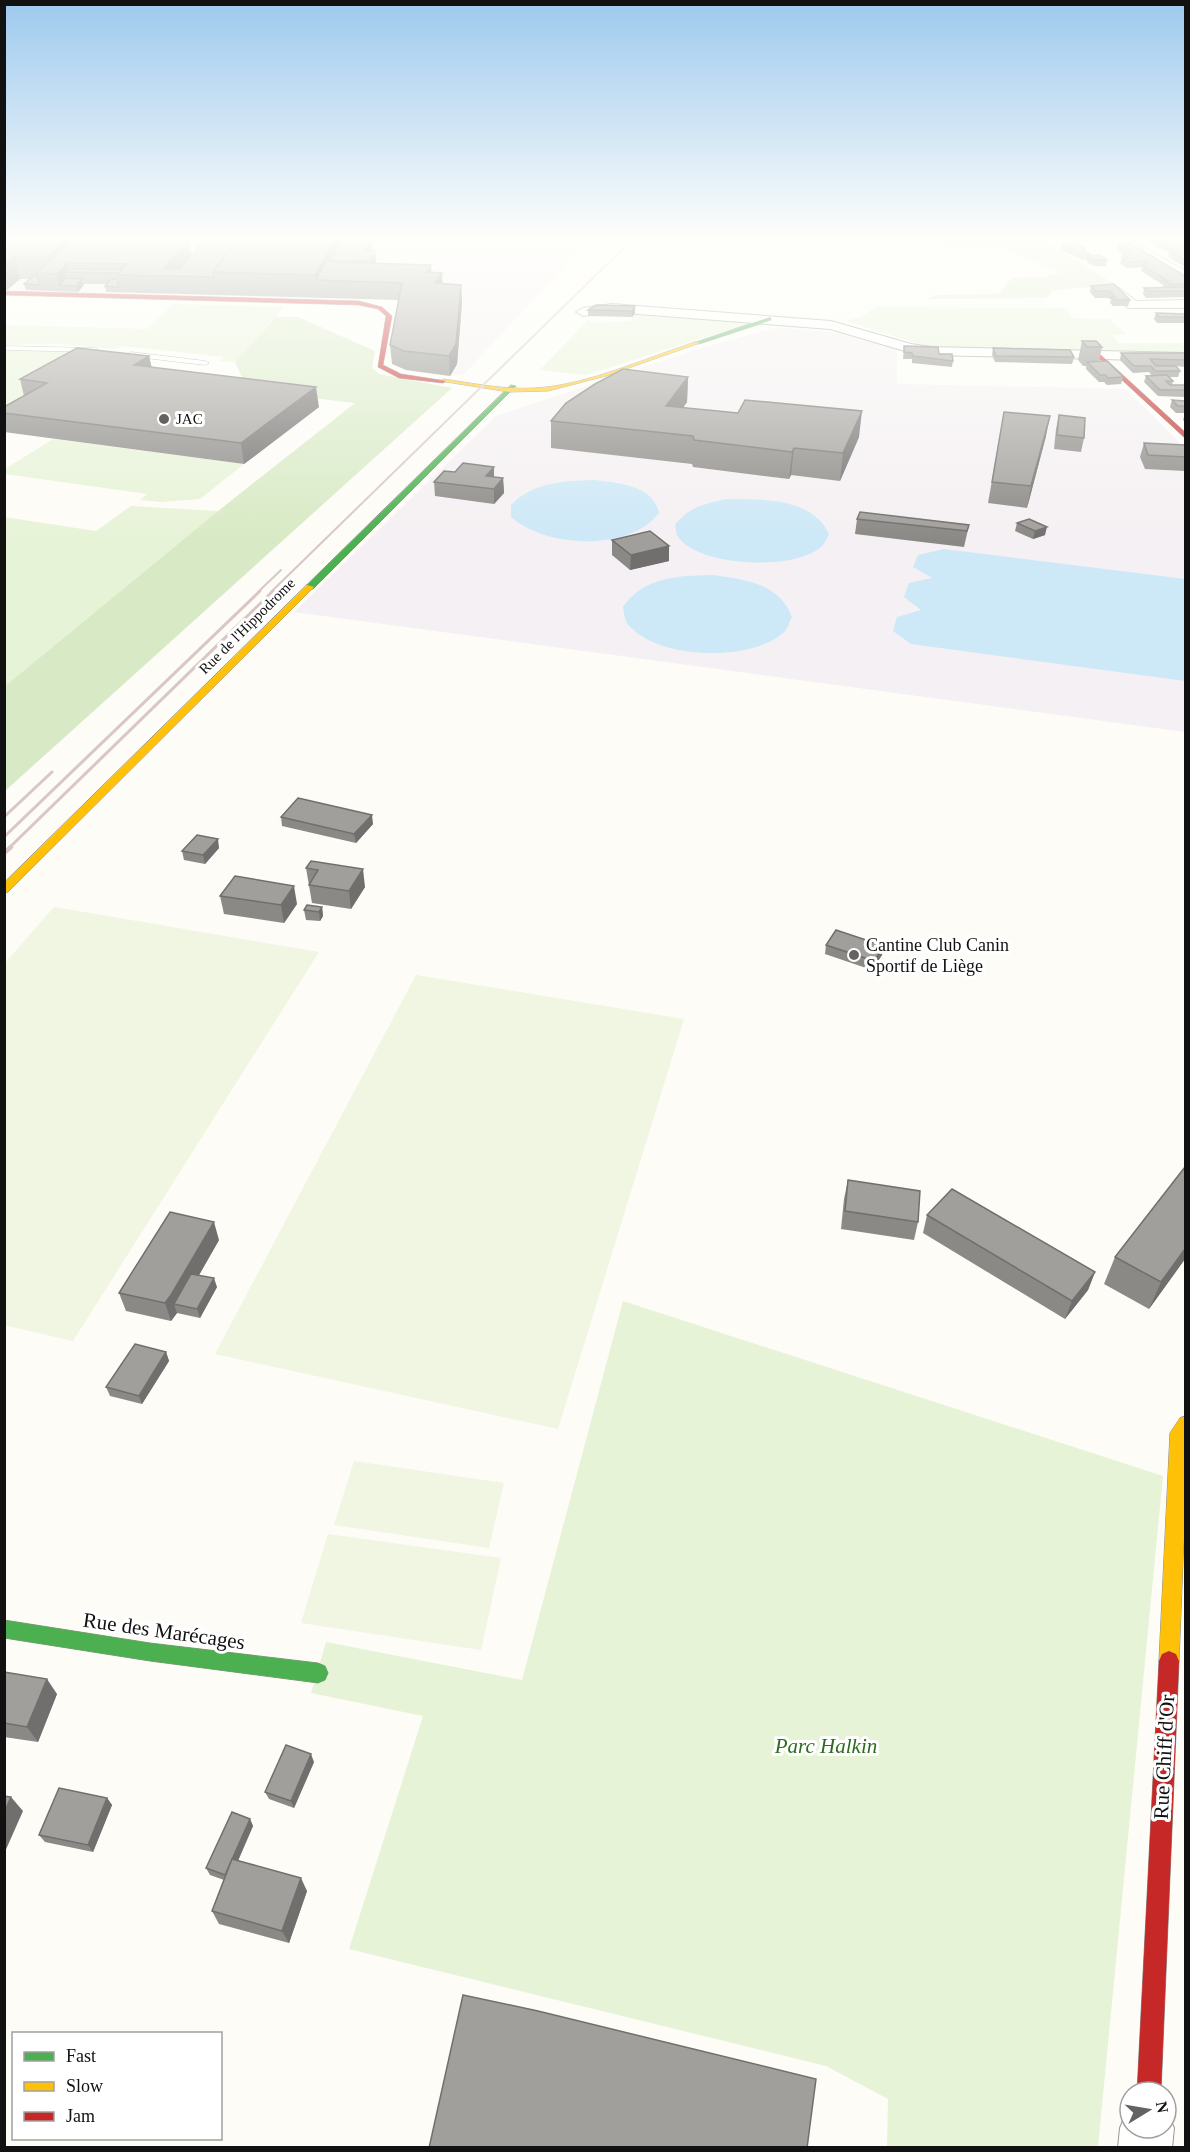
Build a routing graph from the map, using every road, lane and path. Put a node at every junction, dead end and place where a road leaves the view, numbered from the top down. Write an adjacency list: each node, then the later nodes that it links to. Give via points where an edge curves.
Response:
1 (385, 339): 10 (street, via 380,366 399,376)
2 (708, 339): 10 (street, via 572,384 546,389)
3 (881, 339): 7 (street, via 931,351)
4 (4, 348): 5 (lane)
5 (102, 351)
6 (124, 354): 9 (lane)
7 (1098, 355): 8 (street); 11 (street)
8 (1185, 357)
9 (205, 363)
10 (511, 388): 12 (street, Rue de l'Hippodrome)
11 (1185, 437)
12 (4, 890)
13 (1185, 1423): 16 (street, Rue Chiff d'Or, via 1179,1433)
14 (4, 1629): 15 (street, Rue des Marécages)
15 (318, 1673)
16 (1150, 2080)

